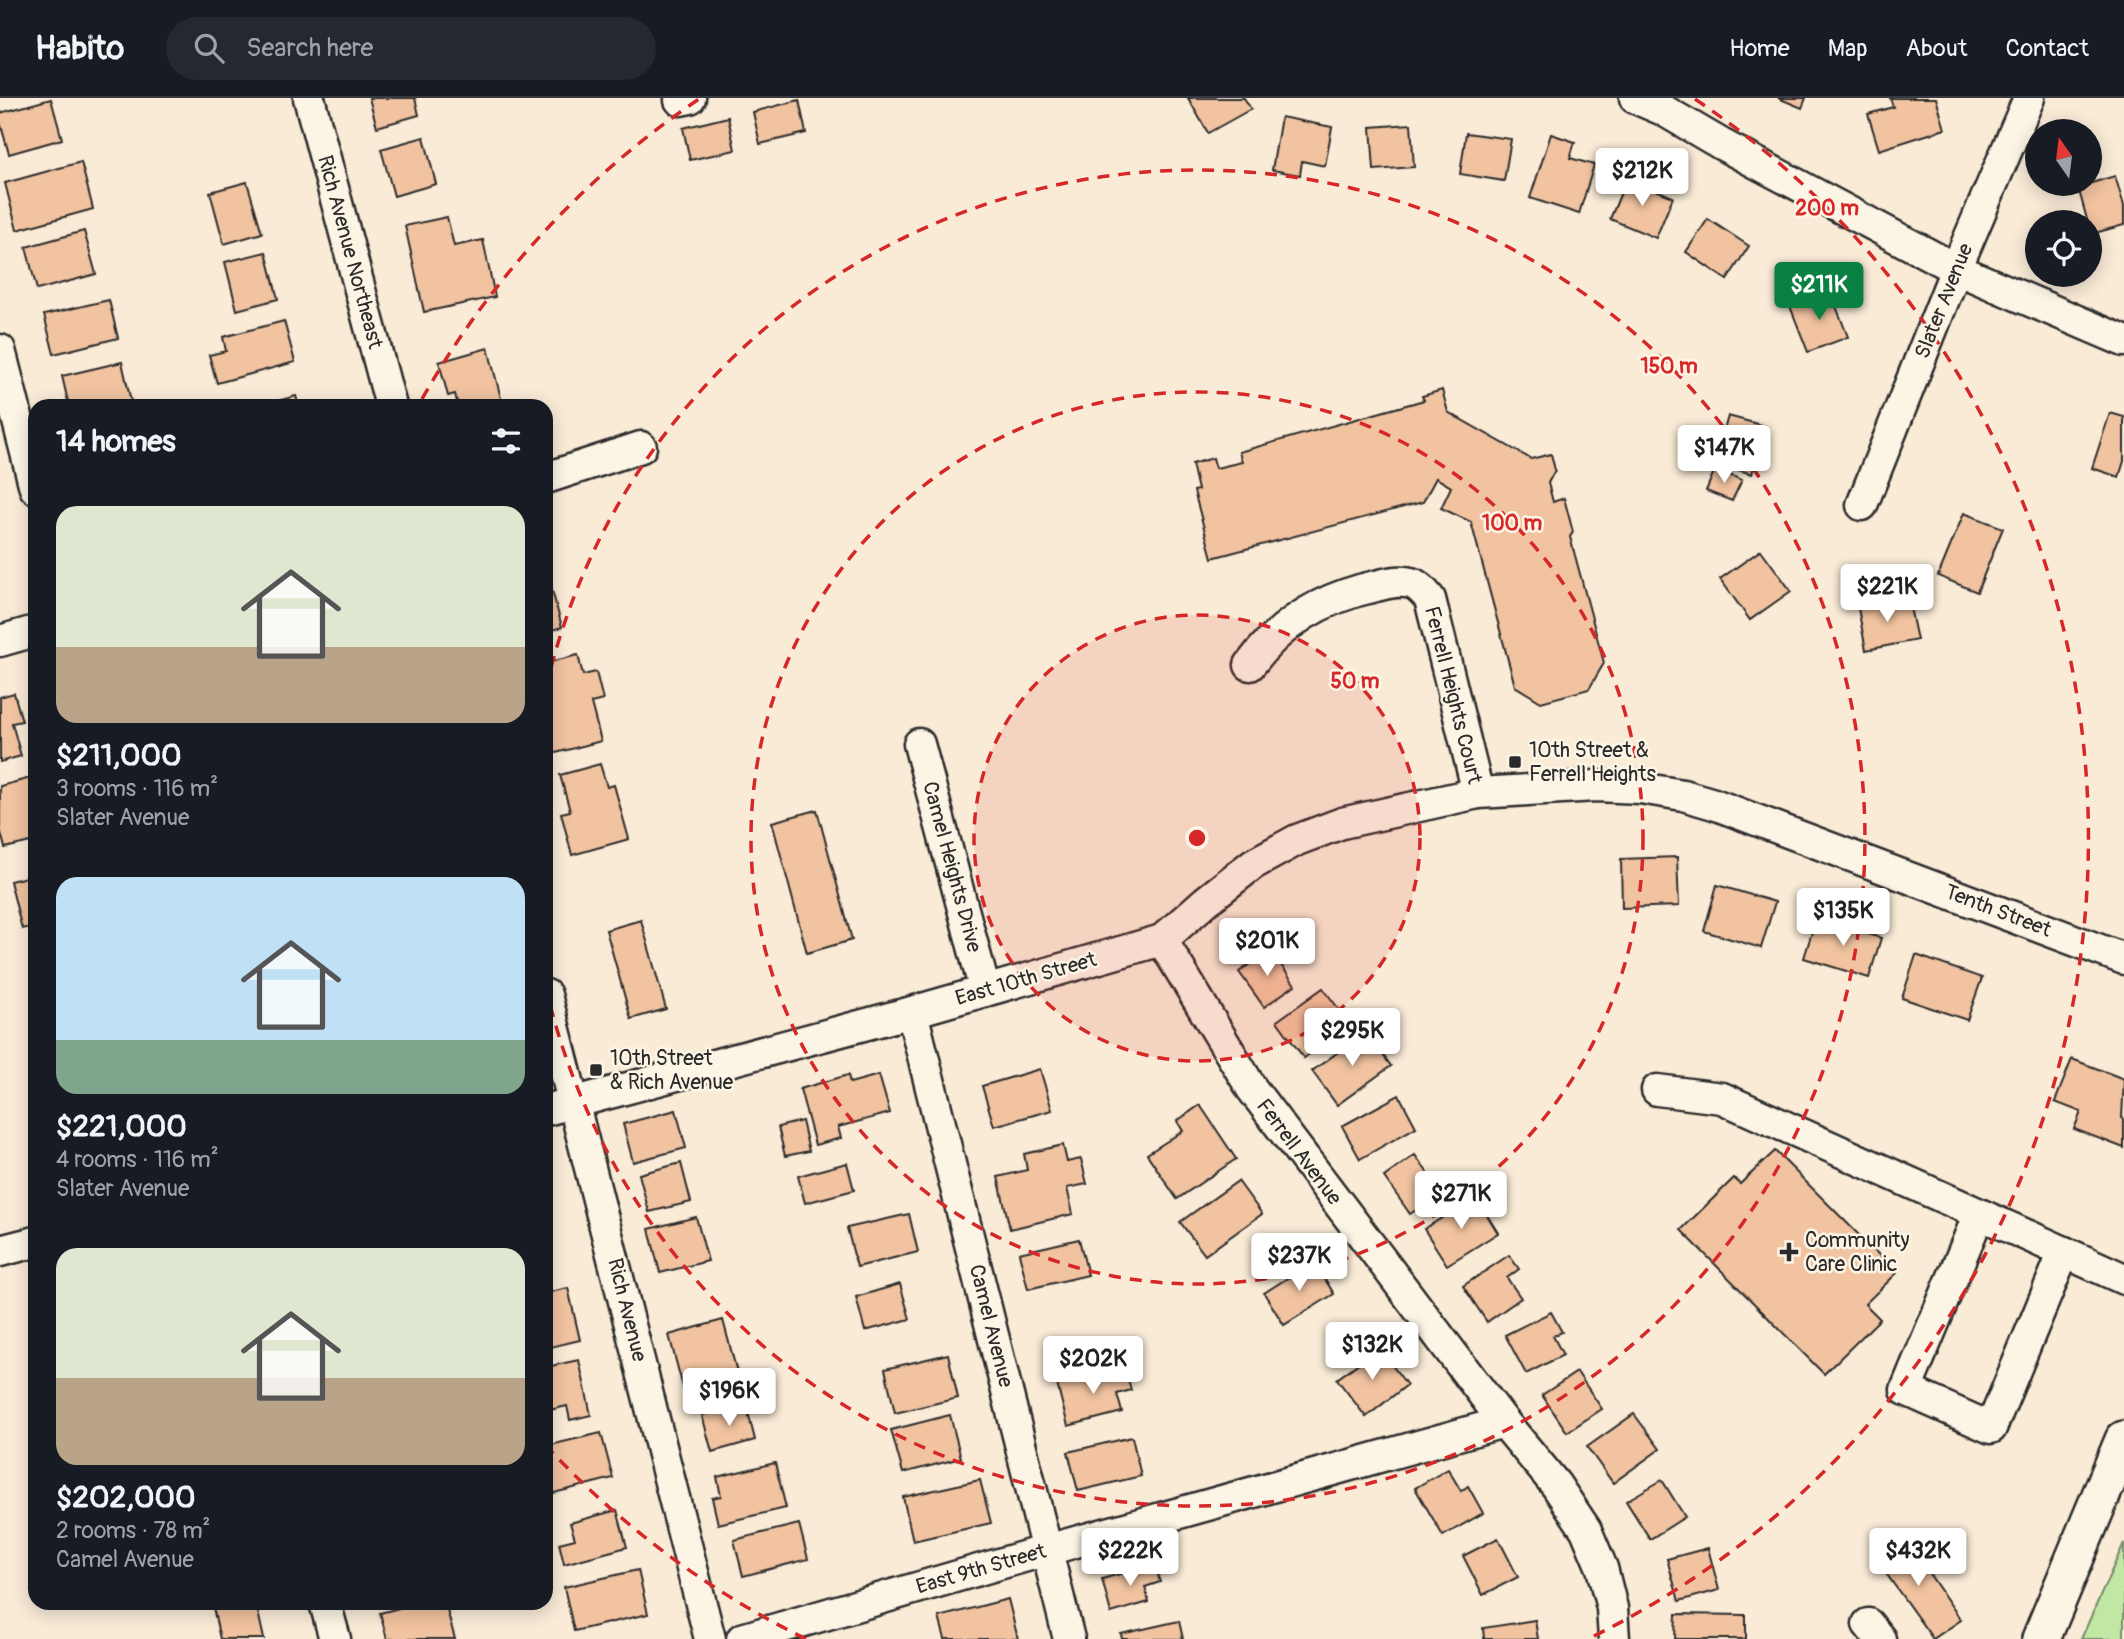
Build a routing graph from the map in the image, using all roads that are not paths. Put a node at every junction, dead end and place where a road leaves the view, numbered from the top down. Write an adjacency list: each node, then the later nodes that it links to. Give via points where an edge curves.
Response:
1 (309, 98): 7 (street, Rich Avenue Northeast)
2 (1635, 98): 4 (street)
3 (2029, 98): 4 (street, Slater Avenue)
4 (1956, 269): 5 (street); 11 (street, Slater Avenue)
5 (2124, 341)
6 (0, 350): 9 (street)
7 (389, 399)
8 (640, 447): 10 (street)
9 (28, 460)
10 (553, 476)
11 (1862, 505)
12 (28, 633): 13 (street)
13 (0, 641)
14 (1250, 665): 16 (street, Ferrell Heights Court, via 1282,629 1328,601 1395,581 1415,584 1430,598)
15 (919, 744): 19 (street, Camel Heights Drive)
16 (1478, 793): 17 (street, East 10th Street, via 1342,823 1297,839 1253,864); 18 (street, Tenth Street, via 1596,786 1683,795)
17 (1162, 940): 19 (street, East 10th Street); 30 (street, Ferrell Avenue, via 1252,1089)
18 (2124, 959)
19 (985, 991): 20 (street, East 10th Street)
20 (912, 1013): 23 (street, East 10th Street); 32 (street, Camel Avenue)
21 (553, 1021): 23 (street)
22 (1657, 1090): 25 (street, via 1722,1098)
23 (575, 1103): 24 (street, East 10th Street); 35 (street, Rich Avenue)
24 (553, 1108)
25 (1979, 1214): 28 (street); 28 (street, via 1906,1390 1991,1428)
26 (28, 1244): 27 (street)
27 (0, 1251)
28 (2064, 1252): 29 (street)
29 (2124, 1279)
30 (1504, 1422): 32 (street, East 9th Street); 38 (street, Ferrell Avenue, via 1586,1530 1602,1568)
31 (2124, 1440): 39 (main road)
32 (1047, 1550): 36 (street, East 9th Street); 37 (street, Camel Avenue)
33 (327, 1610): 34 (street)
34 (335, 1639)
35 (710, 1639)
36 (742, 1639)
37 (1069, 1639)
38 (1614, 1639)
39 (2041, 1639)

